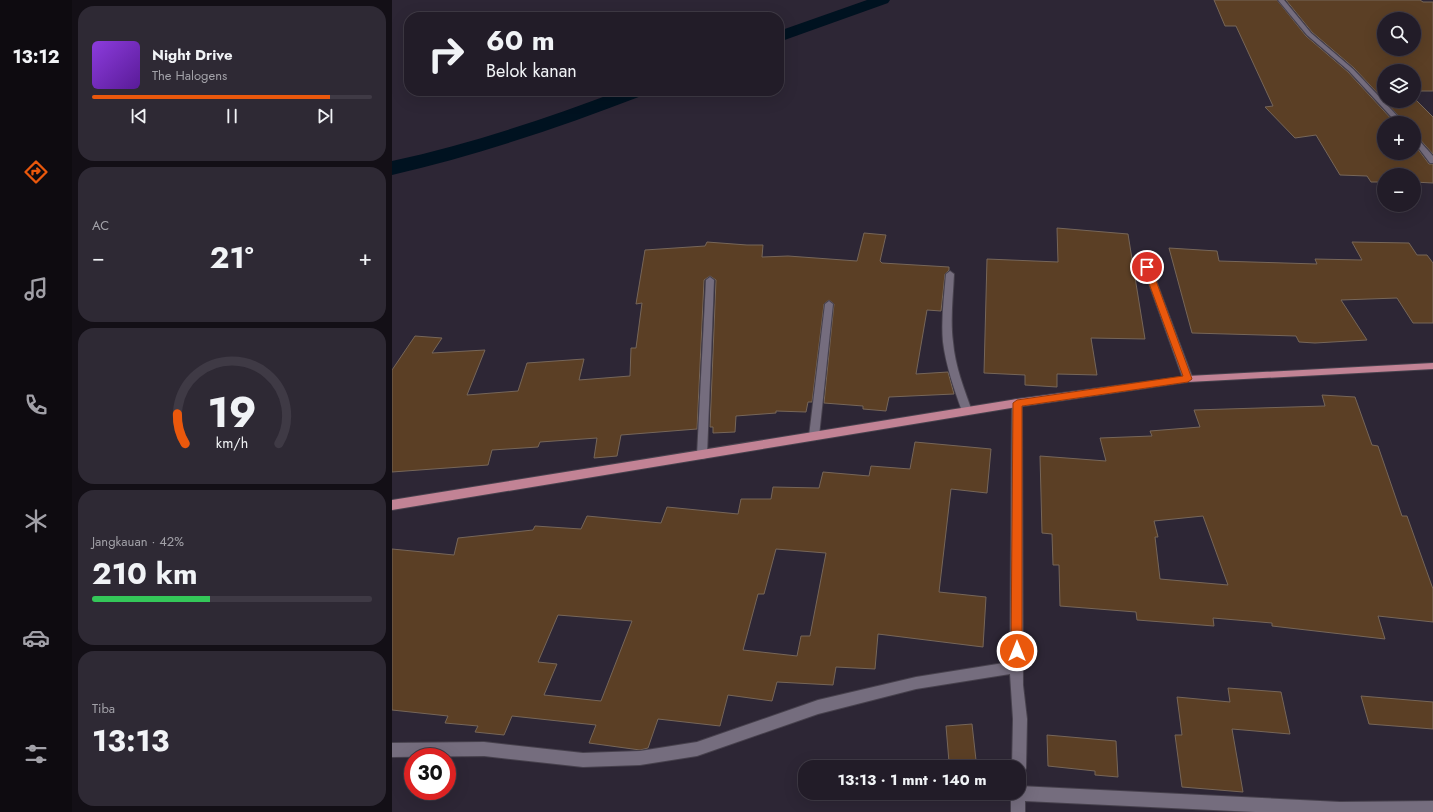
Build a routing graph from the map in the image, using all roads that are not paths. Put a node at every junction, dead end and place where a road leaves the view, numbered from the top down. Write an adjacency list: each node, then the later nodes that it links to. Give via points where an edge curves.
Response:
1 (1281, 0): 2 (street, via 1309,34 1351,70)
2 (1394, 116)
3 (1421, 146): 4 (street)
4 (1433, 161)
5 (1147, 267): 10 (street)
6 (950, 274): 12 (street, via 948,340 960,393)
7 (710, 280): 14 (street)
8 (829, 304): 13 (street)
9 (1433, 366): 10 (main road)
10 (1188, 379): 11 (main road)
11 (1017, 403): 12 (main road); 16 (street)
12 (967, 411): 13 (main road)
13 (814, 436): 14 (main road)
14 (702, 455): 15 (main road)
15 (392, 505)
16 (1017, 667): 17 (street, via 916,682 818,707 698,749 640,758 583,760 484,749); 18 (street)
17 (392, 750)
18 (1019, 760)
19 (1026, 793): 21 (street, via 1340,809)
20 (1018, 800): 22 (street)
21 (1433, 808)
22 (1018, 812)

